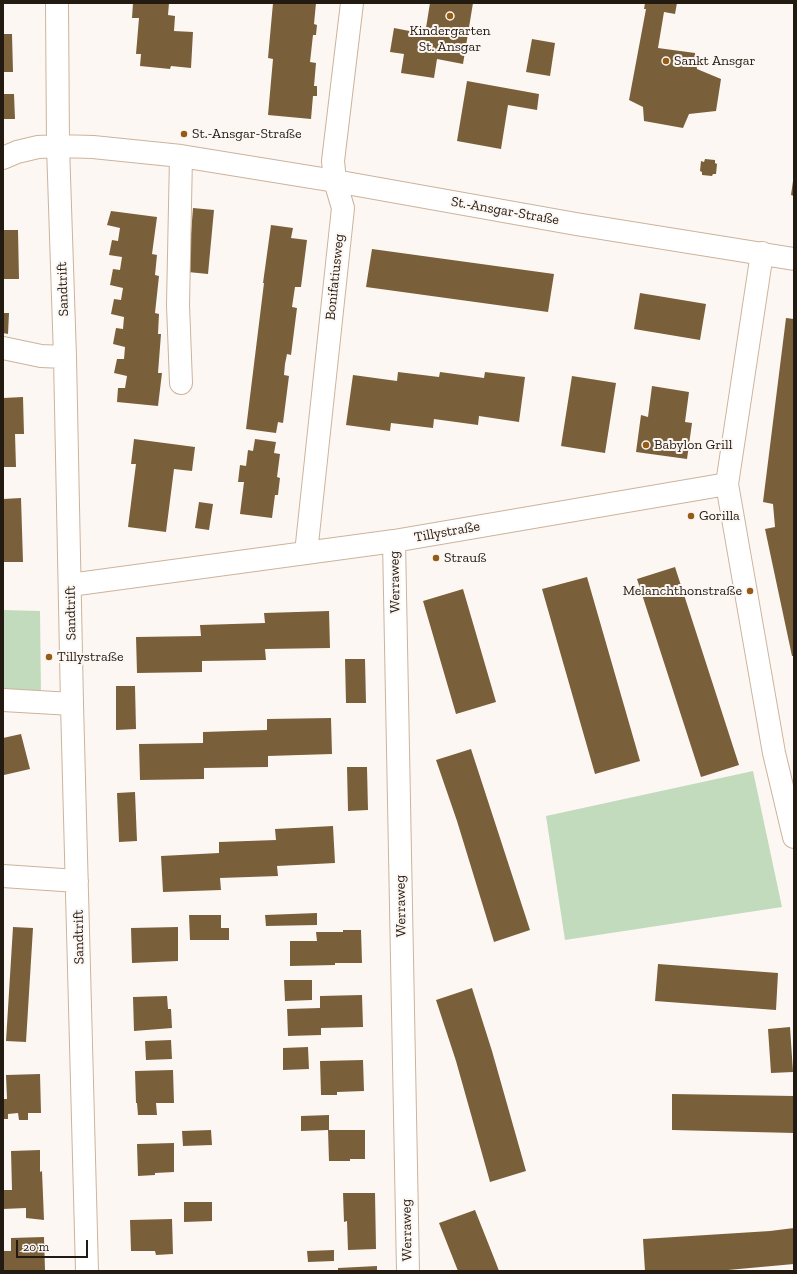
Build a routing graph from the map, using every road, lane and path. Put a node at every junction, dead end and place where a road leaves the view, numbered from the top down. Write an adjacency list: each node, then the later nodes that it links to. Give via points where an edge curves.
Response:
1 (57, 3): 3 (street, Sandtrift)
2 (352, 3): 6 (street, Bonifatiusweg, via 333,162)
3 (58, 146): 4 (street, St.-Ansgar-Straße); 5 (street, St.-Ansgar-Straße, via 38,147); 10 (street, Sandtrift)
4 (181, 156): 6 (street, St.-Ansgar-Straße); 11 (street, via 178,305)
5 (3, 158)
6 (335, 181): 7 (street, St.-Ansgar-Straße, via 576,224); 14 (street, Bonifatiusweg, via 343,208)
7 (762, 253): 8 (street, St.-Ansgar-Straße); 12 (street)
8 (794, 258)
9 (3, 348): 10 (street, via 41,356)
10 (65, 357): 15 (street, Sandtrift)
11 (181, 383)
12 (727, 484): 13 (street, Tillystraße); 18 (street, via 774,753)
13 (394, 541): 14 (street, Tillystraße); 22 (street, Werraweg)
14 (306, 553): 15 (street, Tillystraße)
15 (70, 585): 17 (street, Sandtrift)
16 (3, 700): 17 (street)
17 (72, 704): 20 (street, Sandtrift)
18 (794, 837)
19 (3, 876): 20 (street)
20 (77, 881): 21 (street, Sandtrift)
21 (87, 1271)
22 (408, 1271)

